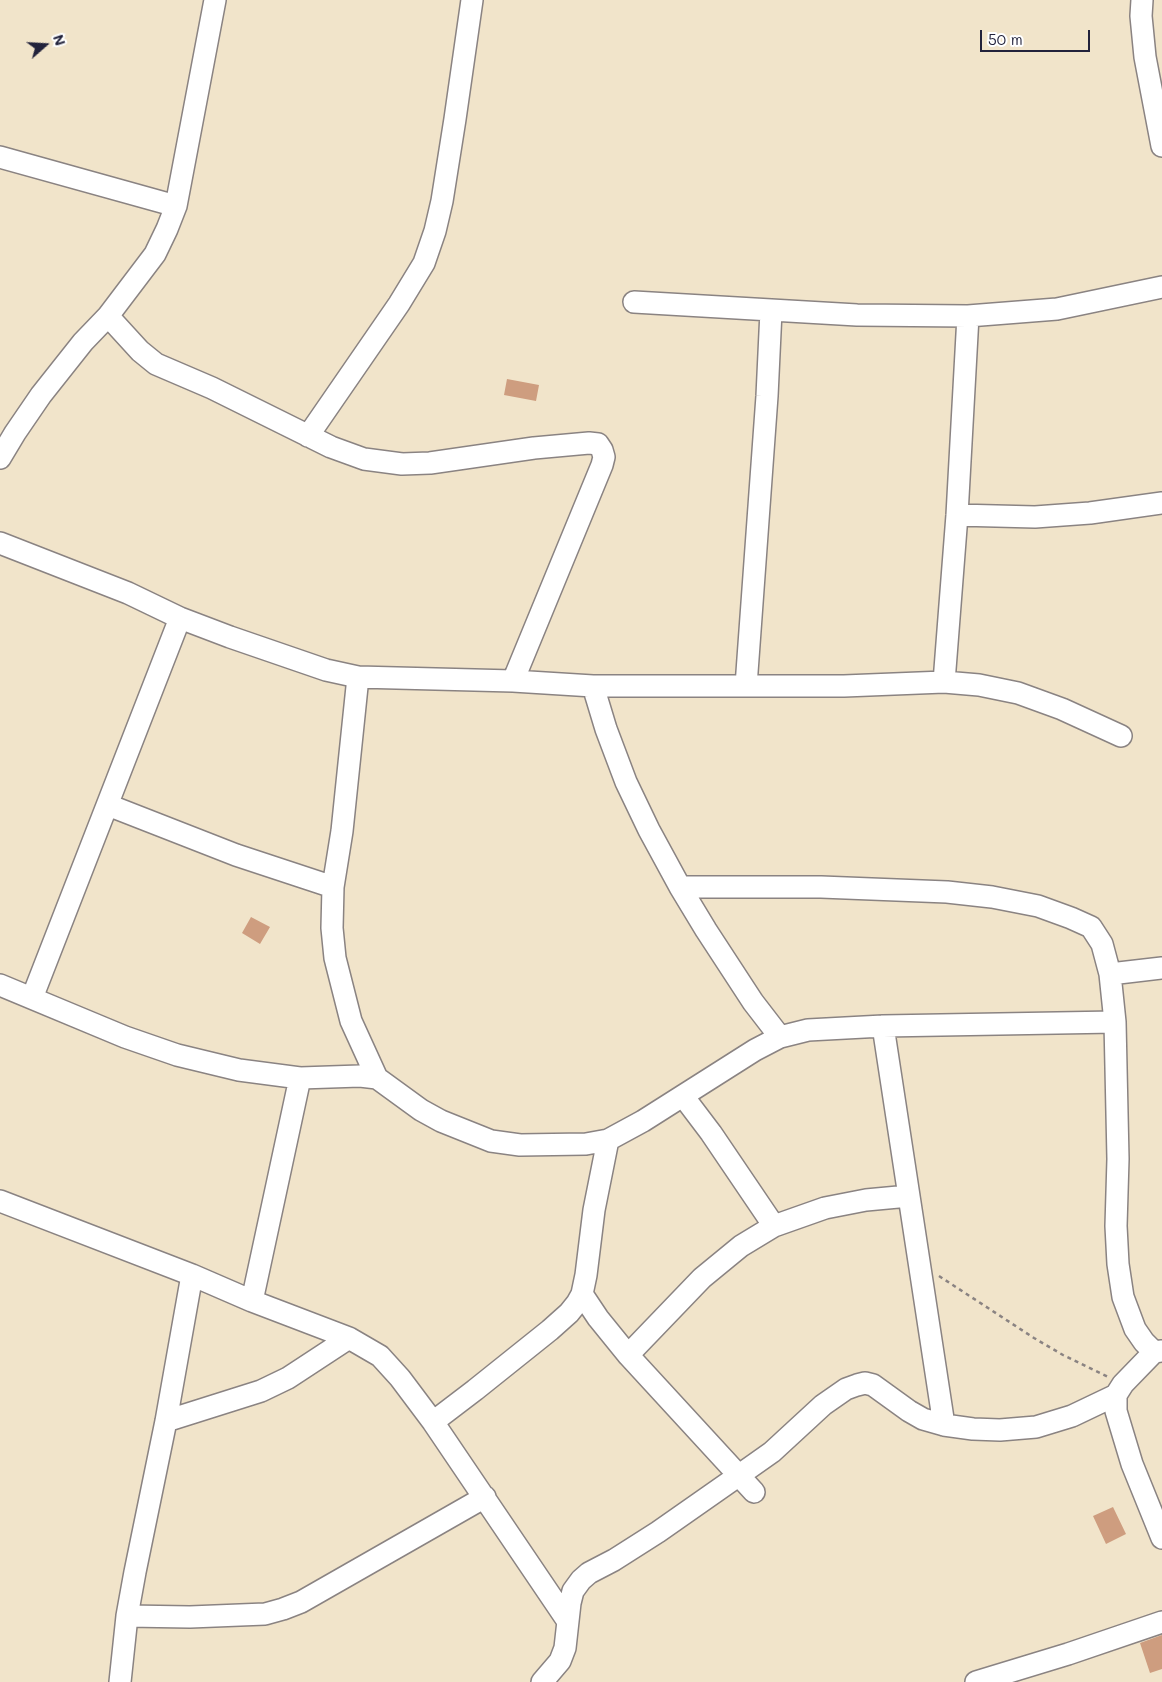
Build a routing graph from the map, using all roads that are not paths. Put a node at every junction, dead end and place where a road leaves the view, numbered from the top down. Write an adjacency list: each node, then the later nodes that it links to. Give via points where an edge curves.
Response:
1 (215, 0): 6 (street)
2 (472, 0): 13 (street, via 442,201 424,263)
3 (1142, 0): 4 (street, via 1145,57)
4 (1162, 146)
5 (0, 158): 6 (street)
6 (176, 206): 10 (street, via 155,254)
7 (1162, 287): 11 (street, via 1057,309)
8 (634, 302): 9 (street)
9 (771, 311): 11 (street); 23 (street)
10 (108, 316): 12 (street); 13 (street, via 156,364)
11 (968, 316): 16 (street)
12 (7, 430): 14 (street)
13 (308, 436): 20 (street, via 364,459 402,464 534,448 598,444 604,457 602,465)
14 (0, 458)
15 (1162, 503): 16 (street, via 1035,517)
16 (957, 515): 21 (street)
17 (0, 543): 18 (street, via 128,593)
18 (180, 618): 19 (street, via 291,659); 25 (street)
19 (358, 677): 20 (street); 26 (street)
20 (514, 681): 22 (street)
21 (944, 682): 23 (street); 24 (street, via 1018,693)
22 (593, 686): 23 (street); 27 (street, via 626,782)
23 (746, 686)
24 (1121, 736)
25 (108, 805): 26 (street); 31 (street)
26 (333, 887): 36 (street, via 335,958 351,1021)
27 (680, 887): 29 (street, via 821,887 938,892 992,897 1038,906 1091,928 1102,944); 34 (street, via 730,969)
28 (1162, 968): 29 (street)
29 (1110, 974): 32 (street)
30 (0, 985): 31 (street)
31 (32, 998): 35 (street, via 177,1055 239,1070)
32 (1115, 1022): 33 (street); 46 (street, via 1118,1264 1123,1297 1135,1328 1144,1342)
33 (883, 1026): 34 (street, via 808,1030); 39 (street)
34 (780, 1037): 37 (street)
35 (300, 1078): 36 (street); 44 (street)
36 (377, 1078): 38 (street, via 421,1110 491,1141 565,1145)
37 (683, 1096): 38 (street); 41 (street)
38 (608, 1140): 43 (street)
39 (909, 1196): 41 (street, via 825,1208); 51 (street)
40 (0, 1201): 42 (street)
41 (774, 1226): 47 (street, via 740,1246 702,1278)
42 (192, 1275): 44 (street); 49 (street)
43 (582, 1294): 47 (street); 50 (street, via 569,1313 550,1330)
44 (252, 1301): 45 (street)
45 (349, 1338): 49 (street, via 270,1387); 50 (street, via 380,1356)
46 (1158, 1351): 48 (street)
47 (628, 1355): 52 (street)
48 (1119, 1390): 51 (street, via 1072,1416 1036,1427 1000,1430); 55 (street, via 1116,1411 1132,1464)
49 (166, 1421): 56 (street)
50 (433, 1422): 54 (street)
51 (944, 1425): 52 (street, via 908,1411 872,1384 857,1385 834,1397)
52 (738, 1476): 53 (street); 57 (street, via 658,1532 589,1573 573,1591)
53 (754, 1492)
54 (485, 1497): 56 (street, via 301,1602 283,1609 265,1614); 57 (street)
55 (1162, 1538)
56 (127, 1616): 59 (street)
57 (568, 1620): 60 (street, via 565,1648 560,1660)
58 (1162, 1622): 61 (street)
59 (120, 1682)
60 (542, 1682)
61 (976, 1682)

